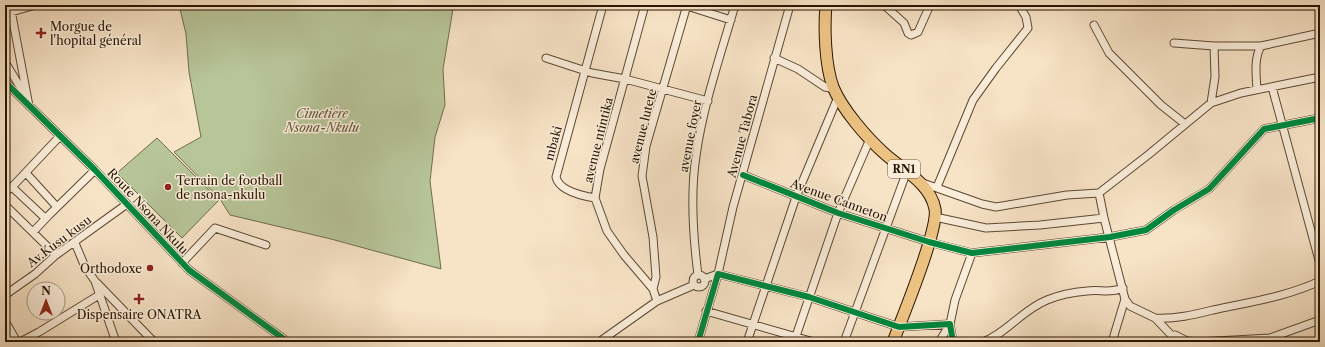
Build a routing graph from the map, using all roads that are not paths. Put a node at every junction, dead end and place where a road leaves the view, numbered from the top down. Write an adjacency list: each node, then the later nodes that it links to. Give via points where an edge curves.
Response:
1 (36, 5): 11 (street)
2 (603, 5): 21 (street)
3 (645, 5): 23 (street, avenue ntintika)
4 (687, 5): 12 (street); 26 (street, avenue lutete)
5 (736, 5): 12 (street, avenue foyer)
6 (790, 5): 19 (street, Avenue Tabora)
7 (826, 5): 28 (highway, RN1, via 828,66)
8 (884, 5): 9 (street, via 904,23 911,35 918,32)
9 (930, 5)
10 (1019, 5): 44 (street, via 1026,17 1028,28 973,100)
11 (10, 8): 29 (street)
12 (731, 20): 30 (street, avenue foyer)
13 (1094, 25): 34 (street, via 1109,53 1161,105)
14 (1320, 33): 17 (street)
15 (1174, 43): 16 (street)
16 (1214, 46): 17 (street); 31 (street, via 1215,77)
17 (1261, 46): 27 (street, via 1256,66)
18 (546, 58): 21 (street)
19 (774, 58): 28 (street); 41 (street, Avenue Tabora)
20 (5, 62): 29 (street)
21 (585, 70): 23 (street); 47 (street, mbaki, via 556,177 557,182 564,188)
22 (1320, 77): 25 (street)
23 (625, 79): 26 (street); 47 (street, avenue ntintika, via 600,169)
24 (5, 82): 32 (street, Route Nsona Nkulu)
25 (1272, 87): 27 (street); 35 (street)
26 (663, 88): 30 (street); 74 (street, avenue lutete, via 642,166 653,237 656,277)
27 (1257, 89): 31 (street)
28 (836, 92): 37 (highway, RN1); 48 (street)
29 (27, 96): 32 (street)
30 (708, 101): 67 (street, avenue foyer, via 696,156 692,190 694,250)
31 (1211, 103): 34 (street)
32 (29, 106): 36 (street, Route Nsona Nkulu)
33 (1320, 118): 35 (street)
34 (1185, 124): 46 (street)
35 (1282, 125): 58 (street, via 1264,129 1209,189 1150,228); 65 (street)
36 (60, 136): 38 (street, Route Nsona Nkulu); 40 (street)
37 (870, 139): 39 (highway, RN1); 52 (street)
38 (95, 170): 49 (street, Route Nsona Nkulu); 51 (street)
39 (907, 171): 42 (highway, RN1); 56 (street)
40 (26, 173): 43 (street); 51 (street)
41 (743, 175): 48 (street, Avenue Canneton); 66 (street, Avenue Tabora)
42 (919, 182): 44 (street); 53 (highway, RN1, via 932,200)
43 (12, 187): 45 (street); 54 (street)
44 (937, 187): 46 (street, via 996,207)
45 (5, 192)
46 (1099, 192): 55 (street)
47 (595, 198): 74 (street, avenue ntintika, via 607,230 624,255)
48 (796, 198): 52 (street, Avenue Canneton); 72 (street)
49 (127, 204): 60 (street, Av.Kusu kusu); 64 (street, Route Nsona Nkulu)
50 (5, 205): 57 (street)
51 (57, 207): 54 (street)
52 (838, 213): 56 (street, Avenue Canneton); 77 (street)
53 (935, 216): 55 (street, via 986,228); 59 (highway, RN1)
54 (46, 218): 57 (street)
55 (1104, 218): 58 (street)
56 (885, 228): 59 (street, Avenue Canneton); 81 (street)
57 (34, 232): 63 (street)
58 (1110, 237): 62 (street); 73 (street)
59 (929, 242): 62 (street, Avenue Canneton); 87 (highway, RN1)
60 (75, 243): 63 (street, Av.Kusu kusu); 69 (street, via 85,267)
61 (266, 245): 64 (street, via 215,228)
62 (972, 253): 86 (street, via 955,300)
63 (56, 255): 75 (street, Av.Kusu kusu, via 35,274)
64 (182, 263): 97 (street, Route Nsona Nkulu)
65 (1320, 264)
66 (718, 274): 68 (street); 72 (street); 80 (street, Avenue Tabora)
67 (698, 275): 68 (street); 71 (street, via 693,279)
68 (704, 278): 71 (street, via 705,283 702,286)
69 (96, 281): 76 (street); 96 (street)
70 (1320, 281): 82 (street, via 1277,296 1191,316)
71 (694, 285): 79 (street)
72 (766, 285): 77 (street); 85 (street)
73 (1123, 288): 78 (street); 106 (street, via 1112,292 1088,291 1049,299 1020,315 1007,328)
74 (654, 289): 79 (street, avenue lutete)
75 (5, 294)
76 (99, 295): 94 (street); 95 (street)
77 (809, 297): 81 (street); 89 (street)
78 (1125, 299): 82 (street, via 1130,306); 107 (street)
79 (657, 301): 98 (street)
80 (706, 311): 85 (street); 99 (street, Avenue Tabora)
81 (855, 312): 87 (street); 102 (street)
82 (1155, 318): 88 (street)
83 (1320, 320): 90 (street)
84 (5, 322): 93 (street)
85 (753, 324): 89 (street); 100 (street)
86 (950, 324): 87 (street); 104 (street); 105 (street)
87 (899, 327): 103 (highway, RN1)
88 (1169, 331): 90 (street, via 1187,341); 108 (street)
89 (795, 339): 101 (street)
90 (1270, 340)
91 (5, 342): 92 (street)
92 (9, 342)
93 (17, 342)
94 (20, 342)
95 (116, 342)
96 (154, 342)
97 (288, 342)
98 (599, 342)
99 (698, 342)
100 (747, 342)
101 (814, 342)
102 (844, 342)
103 (893, 342)
104 (939, 342)
105 (953, 342)
106 (983, 342)
107 (1112, 342)
108 (1178, 342)

